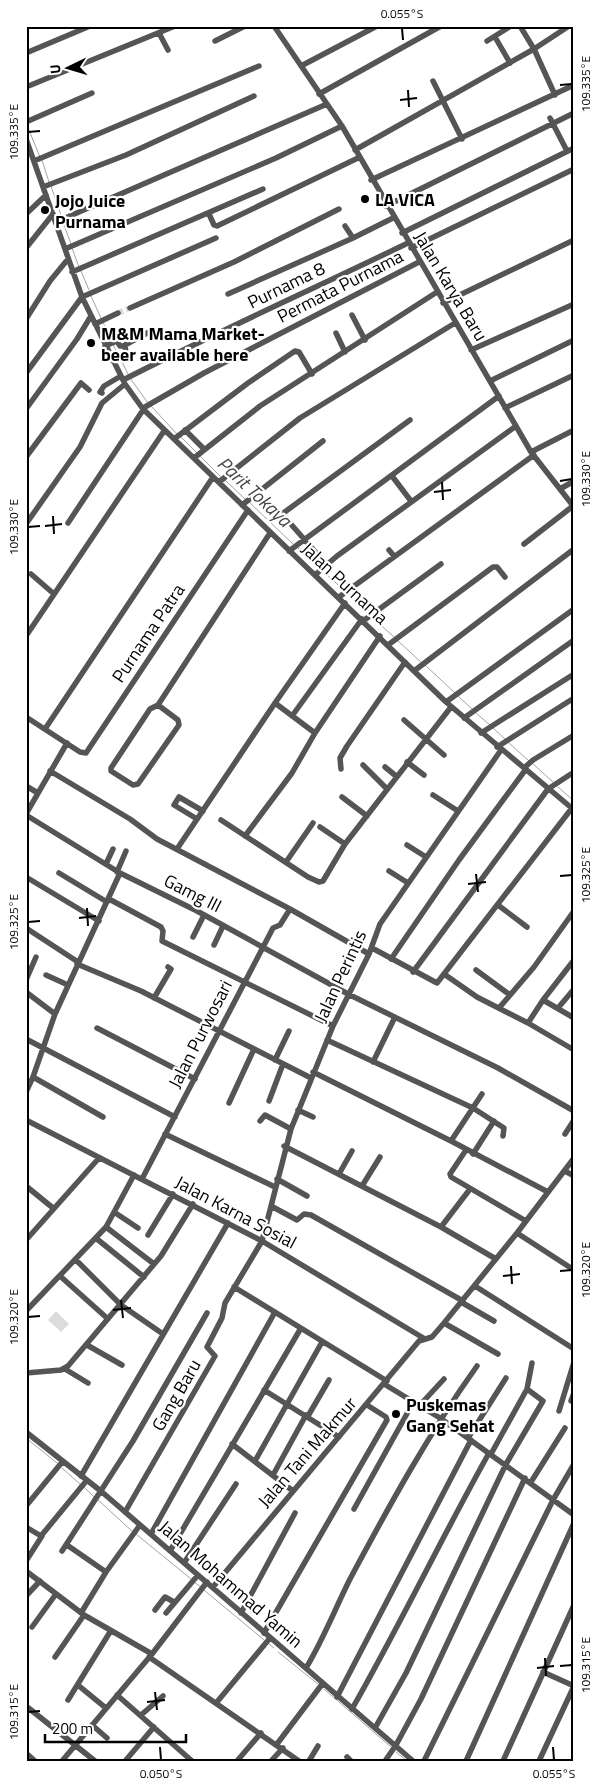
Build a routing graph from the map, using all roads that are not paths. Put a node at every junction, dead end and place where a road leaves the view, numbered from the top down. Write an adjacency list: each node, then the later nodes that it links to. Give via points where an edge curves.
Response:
1 (90, 26): 16 (street)
2 (175, 26): 10 (street)
3 (245, 26): 12 (street)
4 (274, 26): 19 (street, Jalan Karya Baru)
5 (377, 26): 19 (street)
6 (441, 26): 24 (street)
7 (511, 26): 11 (street)
8 (520, 26): 14 (street)
9 (569, 26): 14 (street)
10 (159, 33): 15 (street); 22 (street)
11 (495, 36): 13 (street); 17 (street)
12 (214, 41)
13 (487, 41)
14 (534, 49): 17 (street); 25 (street)
15 (168, 50)
16 (26, 54)
17 (510, 63): 27 (street)
18 (259, 66): 39 (street)
19 (301, 66): 24 (street, Jalan Karya Baru)
20 (433, 81): 27 (street)
21 (574, 85): 25 (street)
22 (26, 87)
23 (92, 93): 31 (street)
24 (319, 94): 28 (street, Jalan Karya Baru)
25 (555, 95): 34 (street)
26 (254, 96): 43 (street, via 126,155)
27 (444, 101): 34 (street); 36 (street)
28 (327, 104): 32 (street, Jalan Karya Baru); 52 (street)
29 (574, 113): 30 (street)
30 (552, 121): 37 (street); 46 (street)
31 (26, 122)
32 (342, 126): 36 (street, Jalan Karya Baru); 60 (street)
33 (26, 139): 39 (street, Jalan Purnama)
34 (462, 139): 42 (street)
35 (574, 148): 37 (street)
36 (355, 150): 38 (street, Jalan Karya Baru)
37 (567, 151): 54 (street)
38 (360, 157): 42 (street, Jalan Karya Baru); 50 (street, via 217,226)
39 (35, 159): 40 (street); 43 (street, Jalan Purnama)
40 (26, 162)
41 (574, 169): 58 (street, Purnama 8)
42 (371, 180): 46 (street, Jalan Karya Baru)
43 (48, 185): 45 (street, Jalan Purnama)
44 (263, 189): 50 (street)
45 (46, 195): 48 (street); 49 (street, Jalan Purnama)
46 (386, 206): 51 (street, Jalan Karya Baru)
47 (339, 209): 69 (street)
48 (26, 214)
49 (53, 214): 52 (street, Jalan Purnama); 59 (street)
50 (209, 214): 63 (street)
51 (393, 218): 54 (street, Jalan Karya Baru); 56 (street)
52 (58, 221): 60 (street, Jalan Purnama)
53 (345, 226): 56 (street)
54 (402, 233): 58 (street, Jalan Karya Baru)
55 (216, 238): 66 (street)
56 (353, 238): 65 (street)
57 (574, 240): 67 (street)
58 (409, 246): 62 (street, Jalan Karya Baru); 88 (street, Purnama 8, via 186,347)
59 (26, 248)
60 (67, 248): 61 (street, Jalan Purnama)
61 (68, 259): 63 (street, Jalan Purnama); 73 (street)
62 (419, 262): 64 (street, Jalan Karya Baru); 93 (street, Permata Purnama)
63 (74, 271): 66 (street, Jalan Purnama)
64 (437, 292): 67 (street, Jalan Karya Baru); 78 (street)
65 (228, 294)
66 (83, 296): 72 (street, Jalan Purnama); 85 (street)
67 (443, 303): 74 (street, Jalan Karya Baru)
68 (574, 304): 82 (street)
69 (130, 308)
70 (118, 314): 75 (street)
71 (352, 315): 78 (street)
72 (91, 316): 75 (street, Jalan Purnama); 95 (street)
73 (26, 319)
74 (455, 323): 82 (street, Jalan Karya Baru); 107 (street, via 300,418)
75 (96, 324): 80 (street, Jalan Purnama)
76 (149, 332): 81 (street)
77 (336, 334): 83 (street)
78 (365, 340): 83 (street)
79 (574, 340): 89 (street)
80 (107, 345): 81 (street, via 114,342); 84 (street, Jalan Purnama)
81 (124, 346): 84 (street, via 126,354)
82 (471, 350): 89 (street, Jalan Karya Baru)
83 (345, 352): 86 (street)
84 (113, 361): 88 (street, Jalan Purnama)
85 (26, 373)
86 (312, 374): 100 (street, via 297,351 248,383); 102 (street, via 260,406)
87 (574, 374): 94 (street)
88 (123, 380): 91 (street, via 104,386); 93 (street, Jalan Purnama); 115 (street, via 102,403 83,442)
89 (490, 381): 92 (street, Jalan Karya Baru)
90 (89, 390): 104 (street, via 80,384)
91 (102, 393)
92 (499, 396): 94 (street, Jalan Karya Baru); 105 (street)
93 (144, 408): 99 (street, Jalan Purnama); 114 (street, Permata Purnama)
94 (506, 408): 97 (street, Jalan Karya Baru)
95 (26, 410)
96 (410, 420): 117 (street, via 283,513)
97 (516, 426): 103 (street, Jalan Karya Baru); 110 (street)
98 (574, 430): 103 (street)
99 (164, 431): 100 (street, Jalan Purnama); 128 (street)
100 (180, 435): 102 (street, Jalan Purnama); 102 (street)
101 (323, 441): 111 (street)
102 (200, 454): 106 (street, Jalan Purnama)
103 (532, 454): 109 (street, Jalan Karya Baru); 122 (street)
104 (26, 457)
105 (392, 476): 110 (street); 117 (street)
106 (213, 477): 107 (street, Jalan Purnama); 149 (street)
107 (222, 479): 111 (street, Jalan Purnama)
108 (574, 481): 109 (street)
109 (560, 489): 112 (street, Jalan Karya Baru)
110 (411, 501): 124 (street)
111 (244, 503): 113 (street, Jalan Purnama)
112 (573, 507): 118 (street)
113 (248, 510): 116 (street, Jalan Purnama); 154 (street, Purnama Patra, via 86,753)
114 (68, 523)
115 (26, 524)
116 (270, 534): 120 (street, Jalan Purnama); 143 (street)
117 (302, 542): 120 (street); 124 (street)
118 (524, 544)
119 (574, 549): 138 (street)
120 (291, 550): 126 (street, Jalan Purnama)
121 (389, 550): 122 (street)
122 (394, 556): 129 (street)
123 (441, 564): 132 (street)
124 (325, 566): 126 (street)
125 (31, 574): 128 (street)
126 (315, 574): 129 (street, Jalan Purnama)
127 (505, 576): 136 (street, via 498,566 494,567)
128 (54, 594): 133 (street)
129 (340, 596): 130 (street, Jalan Purnama)
130 (346, 604): 132 (street, Jalan Purnama); 142 (street)
131 (574, 609): 141 (street)
132 (363, 620): 134 (street, Jalan Purnama); 145 (street)
133 (26, 636)
134 (380, 636): 136 (street, Jalan Purnama); 151 (street)
135 (574, 640): 146 (street)
136 (390, 644): 137 (street, Jalan Purnama)
137 (404, 662): 138 (street, Jalan Purnama); 161 (street, via 347,746 340,758)
138 (415, 670): 141 (street, Jalan Purnama)
139 (574, 674): 150 (street)
140 (574, 698): 155 (street)
141 (447, 701): 144 (street, Jalan Purnama)
142 (275, 703): 145 (street); 173 (street)
143 (158, 705): 143 (street, via 150,709 110,768 133,785 138,784 179,724)
144 (451, 706): 146 (street, Jalan Purnama); 153 (street)
145 (292, 716): 151 (street)
146 (466, 716): 150 (street, Jalan Purnama)
147 (26, 717): 149 (street)
148 (404, 720): 153 (street)
149 (45, 729): 154 (street)
150 (483, 732): 155 (street, Jalan Purnama)
151 (315, 733): 181 (street, via 292,772)
152 (574, 735): 160 (street)
153 (425, 739): 156 (street); 157 (street)
154 (66, 743): 162 (street)
155 (500, 747): 160 (street, Jalan Purnama); 174 (street, Jalan Perintis)
156 (444, 755)
157 (407, 762): 164 (street); 165 (street)
158 (363, 765): 168 (street)
159 (385, 766): 165 (street)
160 (528, 766): 167 (street, Jalan Purnama); 209 (street)
161 (341, 769)
162 (50, 771): 169 (street); 185 (street, via 130,819 143,832)
163 (574, 772): 167 (street)
164 (424, 775)
165 (396, 776): 168 (street)
166 (26, 786): 169 (street)
167 (550, 788): 172 (street, Jalan Purnama); 214 (street)
168 (387, 789): 176 (street)
169 (38, 793): 175 (street)
170 (433, 795): 174 (street)
171 (342, 796): 176 (street)
172 (573, 809): 196 (street)
173 (203, 811): 177 (street); 177 (street, via 179,797 174,806)
174 (458, 811): 187 (street, Jalan Perintis)
175 (26, 814): 189 (street, Gamg III)
176 (366, 816): 182 (street)
177 (197, 819): 185 (street)
178 (221, 820): 181 (street)
179 (313, 823): 188 (street)
180 (320, 827): 182 (street)
181 (245, 836): 188 (street)
182 (345, 844): 188 (street, via 321,882)
183 (407, 845): 187 (street)
184 (113, 848): 189 (street)
185 (177, 849): 197 (street)
186 (126, 851): 191 (street)
187 (426, 857): 194 (street, Jalan Perintis)
188 (286, 862)
189 (106, 864): 191 (street, Gamg III)
190 (389, 871): 194 (street)
191 (119, 872): 195 (street); 199 (street, Gamg III)
192 (59, 873): 195 (street)
193 (26, 877): 200 (street)
194 (408, 883): 207 (street, Jalan Perintis, via 380,924)
195 (108, 901): 200 (street); 218 (street, via 159,925 163,931 162,941)
196 (498, 905): 202 (street); 216 (street)
197 (290, 909): 206 (street, Jalan Purwosari, via 280,925 274,927); 207 (street)
198 (574, 911): 223 (street)
199 (204, 915): 201 (street, Gamg III); 204 (street)
200 (98, 921): 211 (street)
201 (224, 926): 205 (street); 206 (street, Gamg III)
202 (527, 927)
203 (26, 928): 211 (street)
204 (192, 937)
205 (214, 945)
206 (263, 948): 218 (street, Jalan Purwosari); 222 (street, Gamg III)
207 (371, 951): 209 (street); 222 (street, Jalan Perintis)
208 (36, 957): 217 (street)
209 (390, 959): 214 (street)
210 (574, 960): 225 (street)
211 (78, 963): 219 (street); 224 (street)
212 (168, 967): 224 (street, via 172,969)
213 (476, 970): 223 (street)
214 (413, 972): 216 (street, via 436,984)
215 (46, 974): 219 (street)
216 (444, 974): 226 (street)
217 (26, 980)
218 (244, 980): 232 (street); 235 (street, Jalan Purwosari)
219 (68, 985): 228 (street)
220 (574, 988): 227 (street)
221 (26, 992): 228 (street)
222 (348, 994): 229 (street, Gamg III); 232 (street, Jalan Perintis)
223 (510, 995): 226 (street)
224 (154, 998): 235 (street)
225 (543, 1000): 227 (street); 231 (street)
226 (499, 1008): 231 (street)
227 (558, 1008): 230 (street)
228 (55, 1014): 239 (street)
229 (395, 1017): 242 (street); 253 (street, Gamg III, via 498,1068)
230 (574, 1018)
231 (528, 1023): 240 (street)
232 (333, 1026): 237 (street, Jalan Perintis)
233 (97, 1028): 246 (street)
234 (289, 1031): 241 (street)
235 (219, 1032): 238 (street); 246 (street, Jalan Purwosari)
236 (26, 1039): 239 (street)
237 (327, 1040): 242 (street); 244 (street, Jalan Perintis)
238 (254, 1049): 241 (street); 250 (street)
239 (43, 1050): 245 (street); 255 (street)
240 (574, 1050)
241 (275, 1060): 243 (street)
242 (373, 1062): 251 (street)
243 (282, 1064): 244 (street); 249 (street)
244 (312, 1075): 252 (street, Jalan Perintis); 265 (street)
245 (33, 1078): 247 (street); 254 (street)
246 (195, 1079): 255 (street, Jalan Purwosari)
247 (26, 1092)
248 (482, 1094): 251 (street)
249 (269, 1101)
250 (229, 1103)
251 (472, 1108): 259 (street); 265 (street)
252 (298, 1110): 256 (street); 261 (street, Jalan Perintis)
253 (574, 1111)
254 (103, 1117)
255 (175, 1117): 262 (street, Jalan Purwosari)
256 (313, 1117)
257 (26, 1120): 271 (street, Jalan Karna Sosial)
258 (574, 1120): 263 (street)
259 (494, 1121): 264 (street, via 505,1128); 269 (street)
260 (260, 1122): 261 (street, via 265,1115)
261 (291, 1129): 266 (street, Jalan Perintis)
262 (165, 1134): 277 (street, Jalan Purwosari); 281 (street)
263 (565, 1134)
264 (503, 1136)
265 (451, 1141): 267 (street)
266 (284, 1146): 274 (street); 278 (street, Jalan Perintis)
267 (466, 1150): 269 (street); 282 (street, via 450,1176)
268 (352, 1151): 274 (street)
269 (473, 1154): 283 (street)
270 (380, 1157): 280 (street)
271 (99, 1158): 275 (street, Jalan Karna Sosial); 288 (street)
272 (574, 1158): 273 (street, Jalan Tani Makmur)
273 (566, 1170): 276 (street); 283 (street, Jalan Tani Makmur)
274 (339, 1174): 280 (street)
275 (134, 1175): 277 (street, Jalan Karna Sosial); 289 (street)
276 (574, 1176)
277 (142, 1179): 284 (street, Jalan Karna Sosial)
278 (277, 1179): 281 (street, Jalan Perintis); 285 (street)
279 (26, 1186): 288 (street)
280 (362, 1186): 293 (street)
281 (275, 1187): 287 (street, Jalan Perintis)
282 (470, 1190): 290 (street); 293 (street)
283 (548, 1192): 290 (street, Jalan Tani Makmur)
284 (173, 1194): 286 (street, Jalan Karna Sosial); 296 (street)
285 (307, 1196)
286 (193, 1204): 291 (street, Jalan Karna Sosial); 302 (street)
287 (271, 1206): 299 (street, Jalan Perintis); 308 (street, via 297,1220 304,1214 311,1215)
288 (53, 1208): 298 (street)
289 (114, 1212): 292 (street); 294 (street)
290 (526, 1221): 295 (street, Jalan Tani Makmur)
291 (228, 1223): 299 (street, Jalan Karna Sosial); 317 (street)
292 (106, 1227): 297 (street); 302 (street)
293 (441, 1227): 300 (street)
294 (138, 1228)
295 (517, 1233): 300 (street, Jalan Tani Makmur); 303 (street)
296 (148, 1235)
297 (97, 1238): 301 (street); 305 (street)
298 (26, 1240)
299 (262, 1241): 307 (street, Gang Baru); 318 (street, Jalan Karna Sosial)
300 (496, 1259): 306 (street, Jalan Tani Makmur)
301 (76, 1260): 304 (street); 309 (street)
302 (154, 1264): 305 (street)
303 (574, 1270)
304 (60, 1276): 310 (street); 313 (street)
305 (144, 1277): 309 (street)
306 (475, 1286): 308 (street, Jalan Tani Makmur); 321 (street)
307 (234, 1288): 311 (street); 366 (street, Gang Baru, via 224,1303 222,1318 207,1347 215,1356)
308 (462, 1301): 314 (street); 315 (street, Jalan Tani Makmur)
309 (120, 1305): 313 (street); 317 (street)
310 (26, 1311)
311 (275, 1312): 316 (street); 372 (street)
312 (207, 1313): 362 (street)
313 (108, 1319): 320 (street)
314 (494, 1321)
315 (444, 1323): 318 (street, Jalan Tani Makmur, via 432,1337); 322 (street)
316 (301, 1328): 319 (street); 335 (street)
317 (163, 1334): 356 (street)
318 (425, 1339): 333 (street, Jalan Tani Makmur, via 419,1341)
319 (322, 1342): 333 (street); 339 (street)
320 (87, 1345): 325 (street); 327 (street)
321 (574, 1349)
322 (498, 1354)
323 (574, 1362): 342 (street)
324 (532, 1363): 334 (street)
325 (122, 1364)
326 (477, 1366): 344 (street)
327 (65, 1369): 328 (street); 332 (street)
328 (26, 1373)
329 (506, 1378): 348 (street)
330 (444, 1379): 341 (street)
331 (329, 1380): 343 (street)
332 (88, 1383)
333 (385, 1383): 337 (street); 340 (street, Jalan Tani Makmur)
334 (527, 1389): 350 (street); 353 (street, via 543,1401)
335 (264, 1390): 339 (street); 349 (street)
336 (574, 1393): 338 (street)
337 (414, 1401): 341 (street); 365 (street)
338 (571, 1401)
339 (288, 1403): 343 (street); 352 (street)
340 (367, 1405): 347 (street, Jalan Tani Makmur); 395 (street, via 388,1420)
341 (420, 1405): 344 (street)
342 (559, 1410)
343 (307, 1415): 347 (street); 355 (street)
344 (440, 1418): 348 (street); 399 (street, via 349,1581)
345 (565, 1428): 359 (street)
346 (26, 1432): 351 (street, Jalan Mohammad Yamin)
347 (339, 1437): 361 (street, Jalan Tani Makmur)
348 (470, 1439): 350 (street); 406 (street)
349 (232, 1444): 352 (street); 375 (street)
350 (490, 1453): 353 (street); 411 (street, via 448,1526 398,1630)
351 (63, 1461): 356 (street, Jalan Mohammad Yamin); 364 (street)
352 (255, 1461): 355 (street)
353 (506, 1464): 357 (street); 415 (street, via 406,1673)
354 (574, 1464): 363 (street)
355 (273, 1475): 361 (street)
356 (81, 1476): 358 (street, Jalan Mohammad Yamin)
357 (525, 1478): 359 (street); 419 (street)
358 (87, 1481): 362 (street, Jalan Mohammad Yamin); 373 (street)
359 (531, 1482): 363 (street)
360 (236, 1484): 378 (street)
361 (293, 1491): 384 (street, Jalan Tani Makmur)
362 (102, 1492): 366 (street, Jalan Mohammad Yamin); 374 (street)
363 (553, 1500): 368 (street); 434 (street)
364 (26, 1506)
365 (354, 1510)
366 (125, 1512): 370 (street, Jalan Mohammad Yamin)
367 (295, 1513): 391 (street)
368 (574, 1515)
369 (574, 1523): 435 (street)
370 (140, 1526): 372 (street, Jalan Mohammad Yamin); 380 (street)
371 (26, 1527): 373 (street)
372 (151, 1534): 375 (street, Jalan Mohammad Yamin)
373 (42, 1536): 377 (street)
374 (67, 1545): 376 (street); 380 (street)
375 (170, 1551): 378 (street, Jalan Mohammad Yamin)
376 (62, 1552)
377 (26, 1561)
378 (184, 1563): 381 (street, Jalan Mohammad Yamin)
379 (26, 1571): 382 (street)
380 (106, 1572): 392 (street)
381 (198, 1575): 383 (street, Jalan Mohammad Yamin); 387 (street)
382 (40, 1581): 385 (street); 386 (street)
383 (207, 1582): 384 (street, Jalan Mohammad Yamin); 397 (street)
384 (213, 1587): 391 (street, Jalan Mohammad Yamin)
385 (56, 1594): 392 (street); 393 (street)
386 (26, 1596)
387 (174, 1602): 389 (street, via 165,1597); 390 (street)
388 (574, 1606): 400 (street)
389 (155, 1610)
390 (166, 1613)
391 (241, 1613): 395 (street, Jalan Mohammad Yamin)
392 (82, 1614): 394 (street); 398 (street)
393 (32, 1627)
394 (110, 1632): 397 (street); 402 (street)
395 (264, 1633): 396 (street, Jalan Mohammad Yamin)
396 (270, 1638): 399 (street, Jalan Mohammad Yamin); 408 (street)
397 (151, 1655): 404 (street); 408 (street)
398 (55, 1657)
399 (306, 1668): 401 (street, Jalan Mohammad Yamin)
400 (543, 1672): 403 (street); 436 (street)
401 (323, 1683): 406 (street, Jalan Mohammad Yamin); 420 (street)
402 (78, 1685): 407 (street); 410 (street)
403 (574, 1686): 437 (street)
404 (117, 1695): 410 (street); 412 (street)
405 (163, 1696): 412 (street)
406 (337, 1697): 411 (street, Jalan Mohammad Yamin)
407 (68, 1700)
408 (217, 1702): 416 (street)
409 (26, 1706): 418 (street)
410 (106, 1708): 413 (street)
411 (352, 1709): 415 (street, Jalan Mohammad Yamin)
412 (141, 1714): 414 (street)
413 (92, 1725): 417 (street); 418 (street)
414 (154, 1727): 423 (street); 427 (street)
415 (375, 1728): 419 (street, Jalan Mohammad Yamin)
416 (261, 1733): 420 (street); 428 (street)
417 (106, 1738)
418 (76, 1744): 425 (street); 426 (street)
419 (396, 1745): 432 (street); 433 (street, Jalan Mohammad Yamin)
420 (280, 1746): 429 (street); 430 (street)
421 (318, 1746): 431 (street)
422 (26, 1753): 424 (street)
423 (126, 1760)
424 (36, 1761)
425 (62, 1761)
426 (95, 1761)
427 (192, 1761)
428 (237, 1761)
429 (271, 1761)
430 (299, 1761)
431 (309, 1761)
432 (385, 1761)
433 (413, 1761)
434 (424, 1761)
435 (466, 1761)
436 (503, 1761)
437 (539, 1761)

